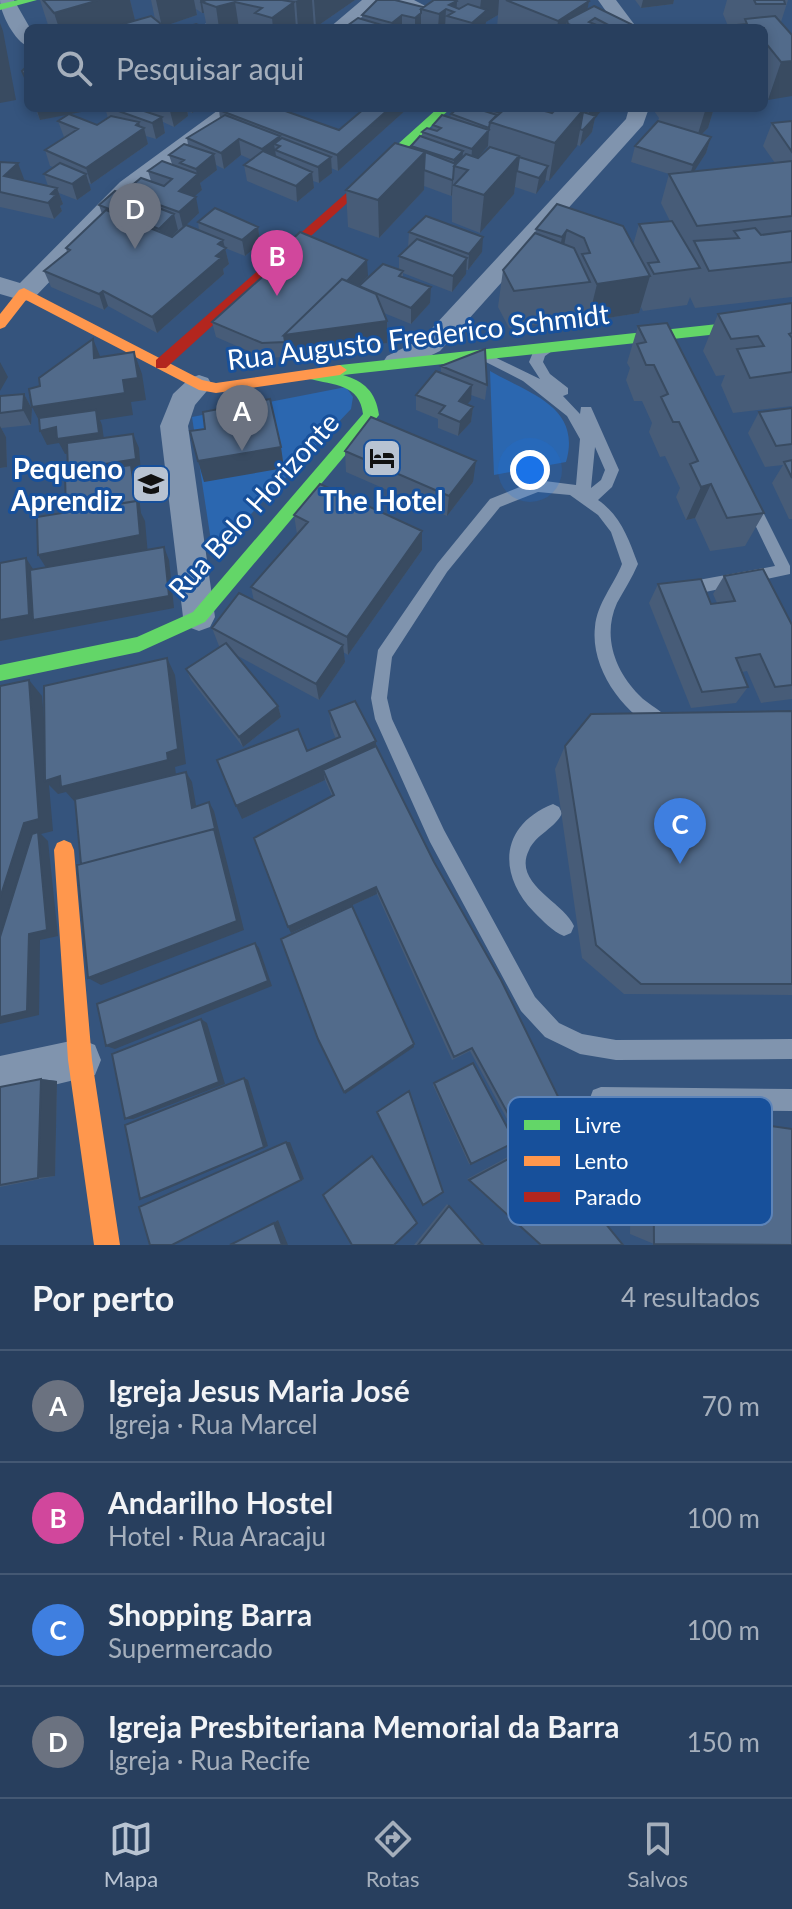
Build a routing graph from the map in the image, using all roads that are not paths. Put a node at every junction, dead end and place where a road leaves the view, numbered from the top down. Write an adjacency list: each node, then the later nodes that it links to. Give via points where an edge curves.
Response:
1 (32, 0): 6 (street)
2 (288, 0): 7 (street)
3 (373, 0): 8 (street)
4 (399, 0): 9 (street)
5 (607, 0): 10 (street)
6 (5, 4): 11 (street)
7 (215, 24)
8 (343, 24)
9 (450, 24)
10 (625, 24)
11 (24, 34)
12 (229, 112): 15 (street, via 128,187)
13 (441, 112): 21 (street)
14 (638, 112): 20 (street, via 431,345)
15 (12, 289): 17 (street); 21 (street, Rua Augusto Frederico Schmidt)
16 (792, 321): 18 (street, Rua Augusto Frederico Schmidt, via 674,345)
17 (0, 324)
18 (551, 348): 19 (street, Rua Augusto Frederico Schmidt); 25 (lane, via 539,353 539,369 586,411 612,470 607,483)
19 (475, 354): 20 (street, Rua Augusto Frederico Schmidt); 25 (lane, via 494,360 575,414 587,440 580,486)
20 (396, 362): 22 (street, Rua Augusto Frederico Schmidt)
21 (161, 364): 23 (street, Rua Augusto Frederico Schmidt)
22 (311, 375): 23 (street, Rua Augusto Frederico Schmidt, via 233,387); 27 (street, Rua Belo Horizonte, via 335,376 367,392 373,403 371,415)
23 (199, 385): 27 (street, via 183,401 174,426)
24 (742, 484): 26 (lane, via 785,570)
25 (586, 501): 29 (lane, via 618,529 630,564 607,608 603,628 611,671 641,712); 33 (lane, via 573,490 525,488 495,503 480,518 384,655 379,698 384,719 437,836 528,1004 552,1030 580,1044 616,1050)
26 (677, 591)
27 (199, 617): 28 (street, Rua Belo Horizonte, via 139,644)
28 (0, 673)
29 (680, 728)
30 (553, 813): 32 (lane, via 523,837 516,868 522,886)
31 (64, 850): 34 (street)
32 (564, 926)
33 (792, 1049)
34 (80, 1060): 35 (street); 38 (street)
35 (0, 1077)
36 (772, 1100): 37 (lane)
37 (792, 1100)
38 (107, 1245)

